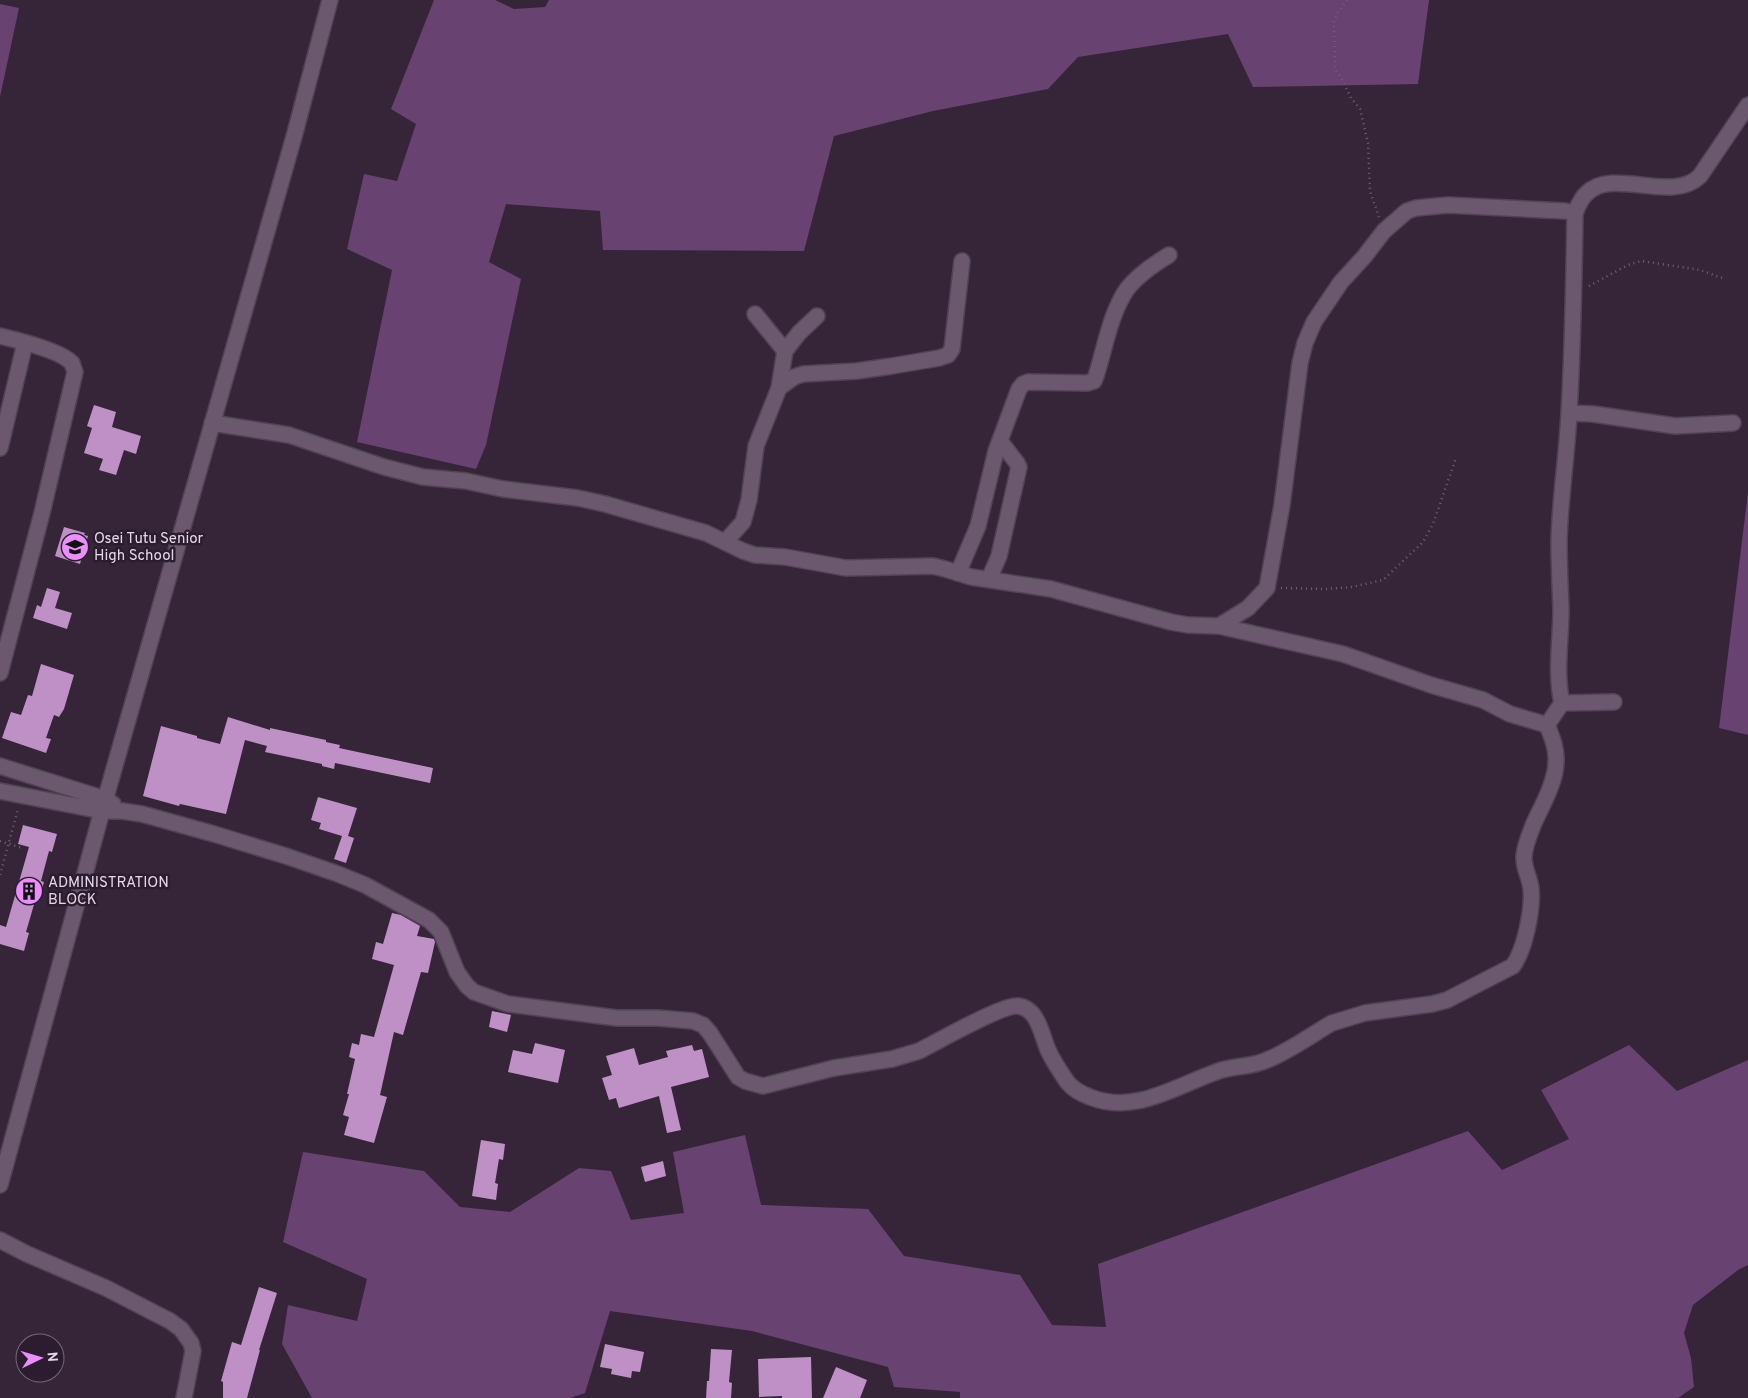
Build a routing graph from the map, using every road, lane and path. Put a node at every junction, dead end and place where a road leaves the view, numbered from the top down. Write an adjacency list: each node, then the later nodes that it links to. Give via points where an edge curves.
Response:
1 (330, 0): 17 (street)
2 (1348, 0): 5 (path, via 1334,22 1335,69 1360,109 1368,143 1370,192)
3 (1748, 105): 4 (street, via 1693,183 1664,187 1606,185 1588,192)
4 (1574, 213): 5 (street, via 1448,205 1416,208); 9 (street)
5 (1384, 231): 25 (street, via 1331,296 1305,343)
6 (1169, 255): 19 (street, via 1127,289 1114,315 1094,381 1023,384)
7 (962, 261): 15 (street, via 952,349 948,355 857,371 803,374)
8 (1722, 278): 9 (path, via 1700,270 1641,261 1586,288)
9 (1574, 307): 16 (street)
10 (755, 314): 14 (street)
11 (817, 316): 14 (street)
12 (0, 336): 13 (street)
13 (25, 343): 20 (street); 27 (street, via 69,360 74,367 74,377)
14 (785, 351): 15 (street)
15 (779, 388): 22 (street, via 756,446 749,500 742,522)
16 (1569, 413): 18 (street, via 1675,426); 29 (street, via 1559,540 1561,626 1558,662)
17 (212, 423): 22 (street, via 289,435 423,477 605,504 706,533); 34 (street)
18 (1733, 424)
19 (1000, 441): 23 (street, via 978,526); 24 (street, via 1019,467 999,556)
20 (0, 448)
21 (1456, 458): 25 (path, via 1433,524 1423,542 1382,580 1326,589)
22 (725, 542): 23 (street, via 755,555 835,567 933,566)
23 (958, 573): 24 (street)
24 (989, 579): 26 (street, via 1051,589 1171,622)
25 (1267, 588): 26 (street, via 1248,608)
26 (1220, 626): 30 (street, via 1343,654)
27 (0, 673)
28 (1614, 702): 29 (street)
29 (1562, 703): 30 (street)
30 (1547, 725): 34 (street, via 1554,742 1556,763 1551,784 1527,839 1524,865 1532,888 1531,908 1520,953 1513,966 1447,1000 1365,1013 1338,1021 1268,1060 1226,1068 1152,1098 1122,1103 1103,1102 1074,1089 1049,1052 1033,1014 1017,1006 997,1011 906,1056 834,1068 763,1086 754,1084 738,1077 703,1025 681,1019 617,1018 508,1004 474,992 453,963 442,932 429,920 365,885 286,856)
31 (0, 766): 34 (street)
32 (0, 791): 33 (street)
33 (22, 795): 34 (street); 36 (path)
34 (103, 805): 39 (street)
35 (0, 841): 36 (path)
36 (8, 844): 37 (path); 38 (path)
37 (22, 848)
38 (0, 875)
39 (0, 1185)
40 (0, 1240): 41 (street, via 106,1288 181,1329 193,1351)
41 (184, 1398)

